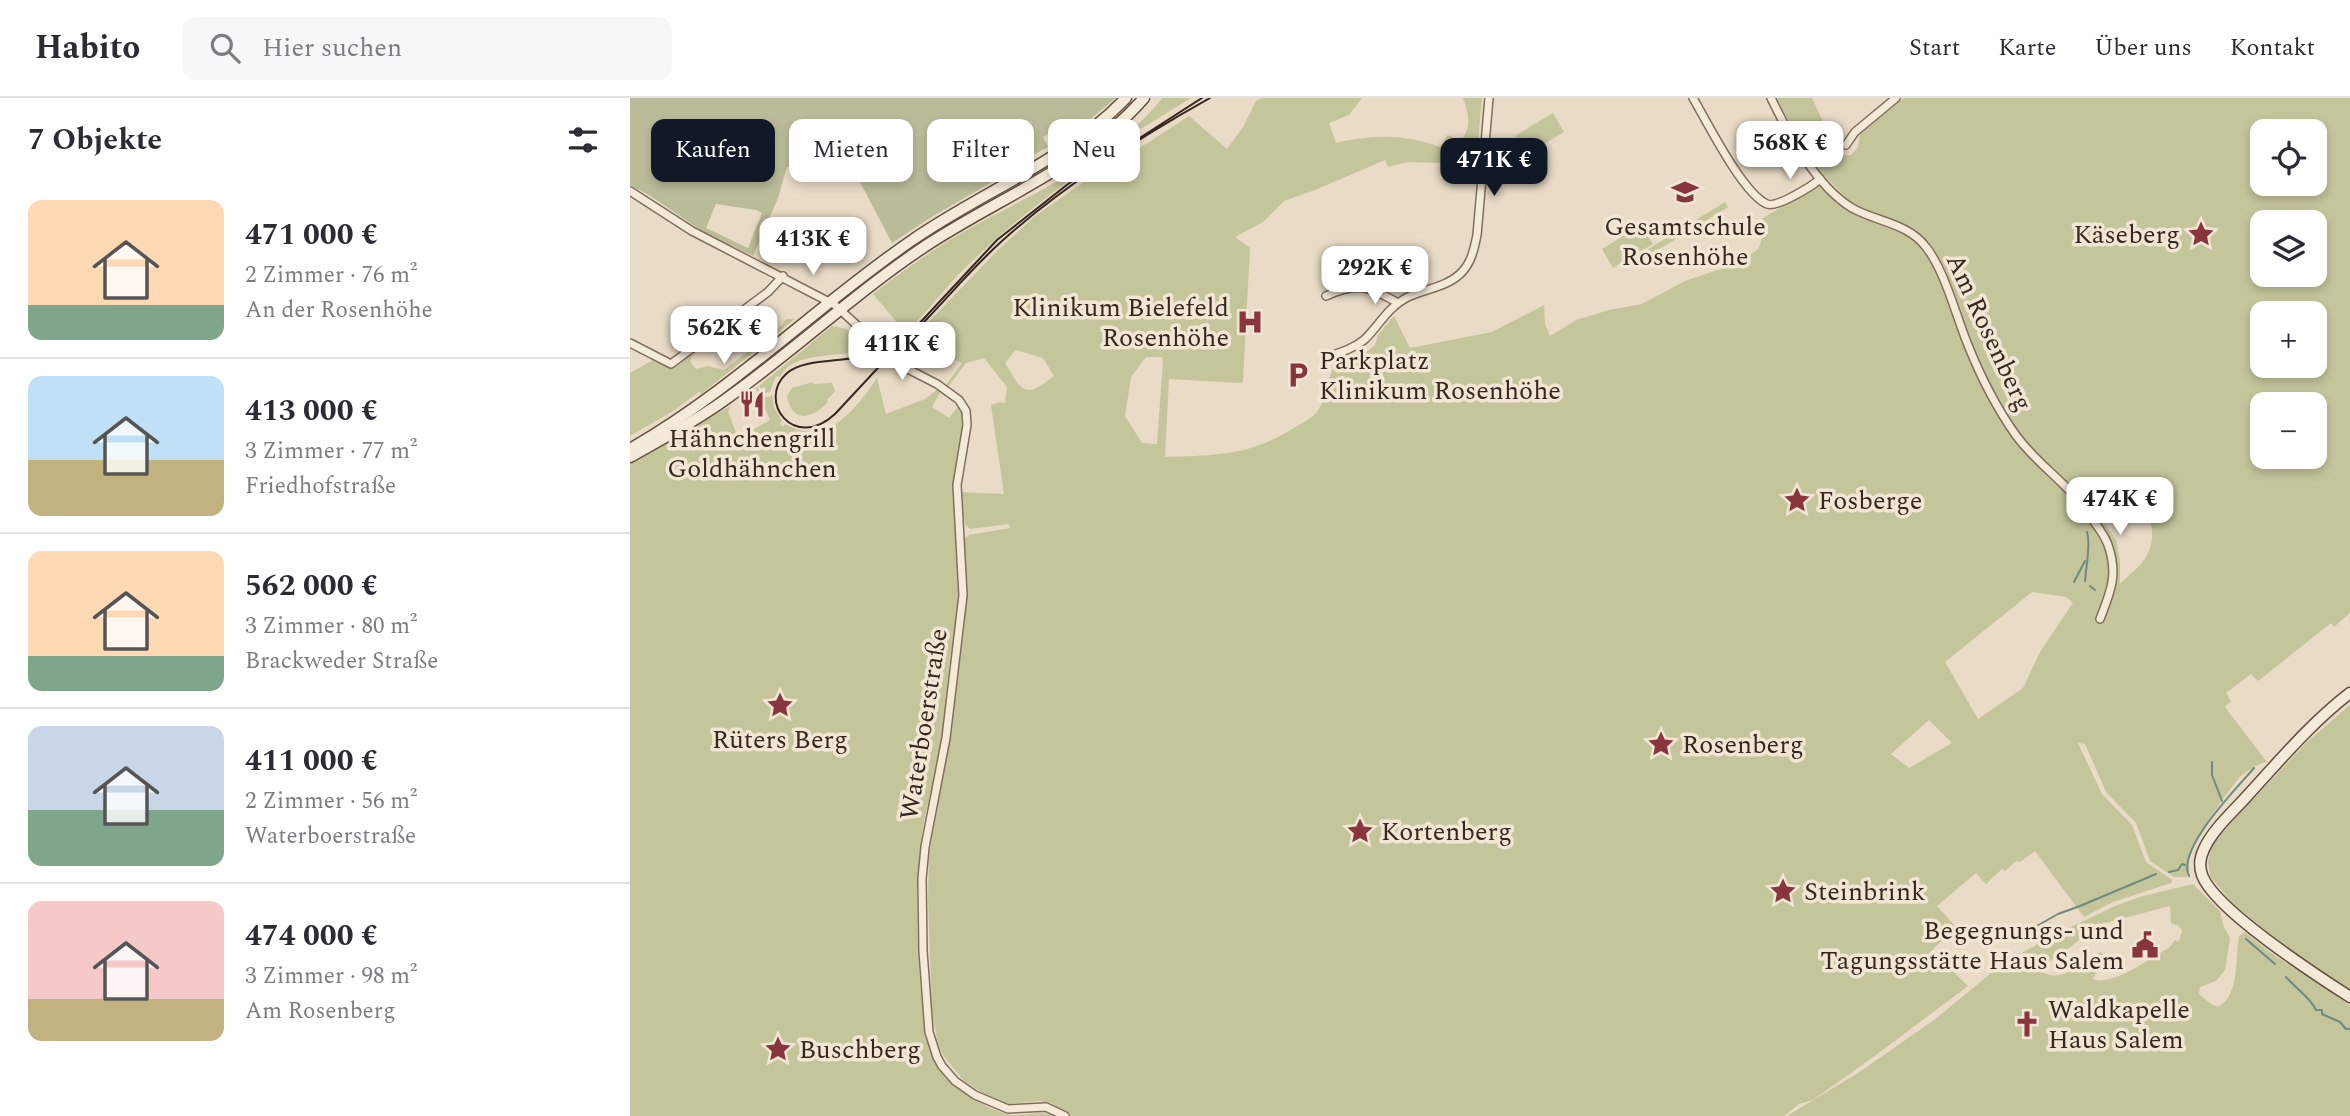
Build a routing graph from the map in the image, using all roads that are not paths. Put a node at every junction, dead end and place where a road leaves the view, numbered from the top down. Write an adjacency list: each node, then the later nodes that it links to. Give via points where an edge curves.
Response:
1 (1126, 98): 16 (main road, via 1072,144 932,226)
2 (1144, 98): 8 (main road)
3 (1152, 98): 9 (main road)
4 (1489, 98): 17 (street, via 1471,259 1455,279)
5 (1693, 98): 12 (street, via 1734,167 1763,201 1777,204)
6 (1771, 98): 12 (street, Am Rosenberg)
7 (1896, 98): 10 (street)
8 (1125, 119)
9 (1126, 119)
10 (1846, 145)
11 (1048, 174): 18 (main road, via 924,247)
12 (1820, 179): 23 (street, Am Rosenberg, via 1852,207 1916,235 1927,248 2007,422 2025,447 2068,489 2109,545 2113,584)
13 (630, 191): 14 (street, Waterboerstraße, via 692,231)
14 (783, 276): 16 (street, Waterboerstraße); 19 (street, via 671,364)
15 (1326, 296): 17 (street, via 1359,286)
16 (830, 302): 18 (street, Waterboerstraße); 21 (main road, via 695,409)
17 (1398, 303): 20 (street, via 1363,340)
18 (840, 309): 22 (main road, via 723,401); 26 (street, Waterboerstraße, via 900,365 959,400 968,417 957,485 964,595 922,879 932,1046 948,1074 987,1102 1008,1109 1051,1108)
19 (630, 343)
20 (1330, 356)
21 (630, 449)
22 (630, 457)
23 (2100, 619)
24 (2350, 693): 25 (main road, via 2295,742 2225,821 2202,852 2200,868 2211,889 2243,920)
25 (2350, 997)
26 (1065, 1116)

